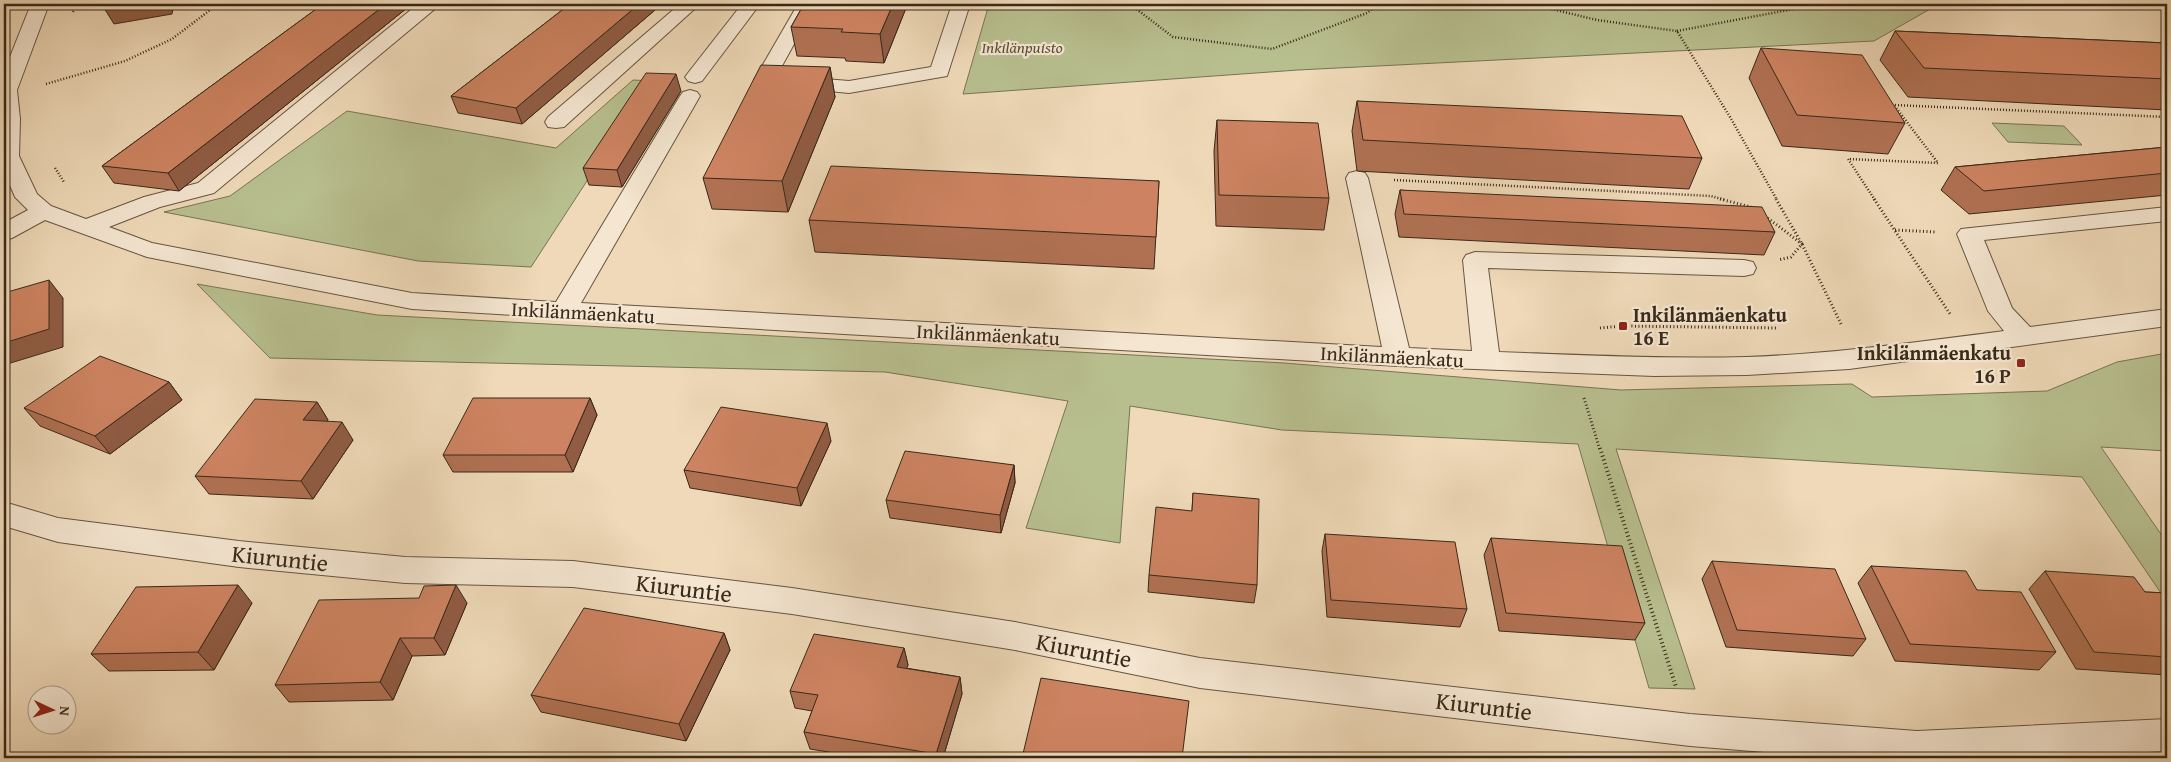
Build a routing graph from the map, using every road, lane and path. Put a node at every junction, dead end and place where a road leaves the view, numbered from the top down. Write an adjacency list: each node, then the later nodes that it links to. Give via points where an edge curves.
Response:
1 (40, 4): 16 (street, Inkilänmäenkatu)
2 (77, 4): 13 (path)
3 (218, 4): 15 (path, via 172,39 126,61 40,85)
4 (429, 4): 26 (street, via 206,188 152,202)
5 (691, 4): 18 (street)
6 (751, 4): 32 (street, via 692,87)
7 (807, 4): 8 (street, via 764,80 849,87 940,72)
8 (961, 4)
9 (1135, 4): 10 (path, via 1135,8 1173,37 1272,49 1367,13)
10 (1378, 4)
11 (1531, 4): 14 (path, via 1597,20)
12 (1820, 4): 14 (path)
13 (73, 13)
14 (1677, 31): 30 (path)
15 (44, 76)
16 (5, 90): 23 (street, Inkilänmäenkatu, via 9,119 8,156 27,197)
17 (2167, 117): 27 (path, via 1894,105 1938,163 1848,159)
18 (556, 122)
19 (52, 164): 21 (path)
20 (1356, 178): 22 (path, via 1711,196); 39 (street)
21 (65, 183)
22 (1755, 208)
23 (43, 211): 26 (street, Inkilänmäenkatu); 28 (street)
24 (1763, 214): 30 (path)
25 (2167, 214): 29 (street)
26 (86, 226): 32 (street, Inkilänmäenkatu, via 147,250 412,301)
27 (1894, 230): 29 (path); 33 (path, via 1952,316)
28 (4, 233)
29 (1969, 234): 38 (street, via 2001,311)
30 (1802, 244): 31 (path, via 1791,257); 36 (path, via 1843,328)
31 (1744, 268): 40 (street, via 1475,260)
32 (564, 311): 39 (street, Inkilänmäenkatu)
33 (1942, 317)
34 (2167, 318): 38 (street, Inkilänmäenkatu)
35 (1786, 328): 37 (path, via 1623,326)
36 (1834, 328)
37 (1595, 329)
38 (2024, 337): 41 (street, Inkilänmäenkatu, via 1849,360 1654,368)
39 (1398, 357): 40 (street, Inkilänmäenkatu)
40 (1487, 360): 41 (street, Inkilänmäenkatu)
41 (1573, 364): 43 (path)
42 (4, 514): 43 (street, Kiuruntie, via 58,530 238,554 405,570 573,574 773,599 1015,636 1200,673)
43 (1690, 730): 44 (street, Kiuruntie, via 1917,748)
44 (2167, 735)

